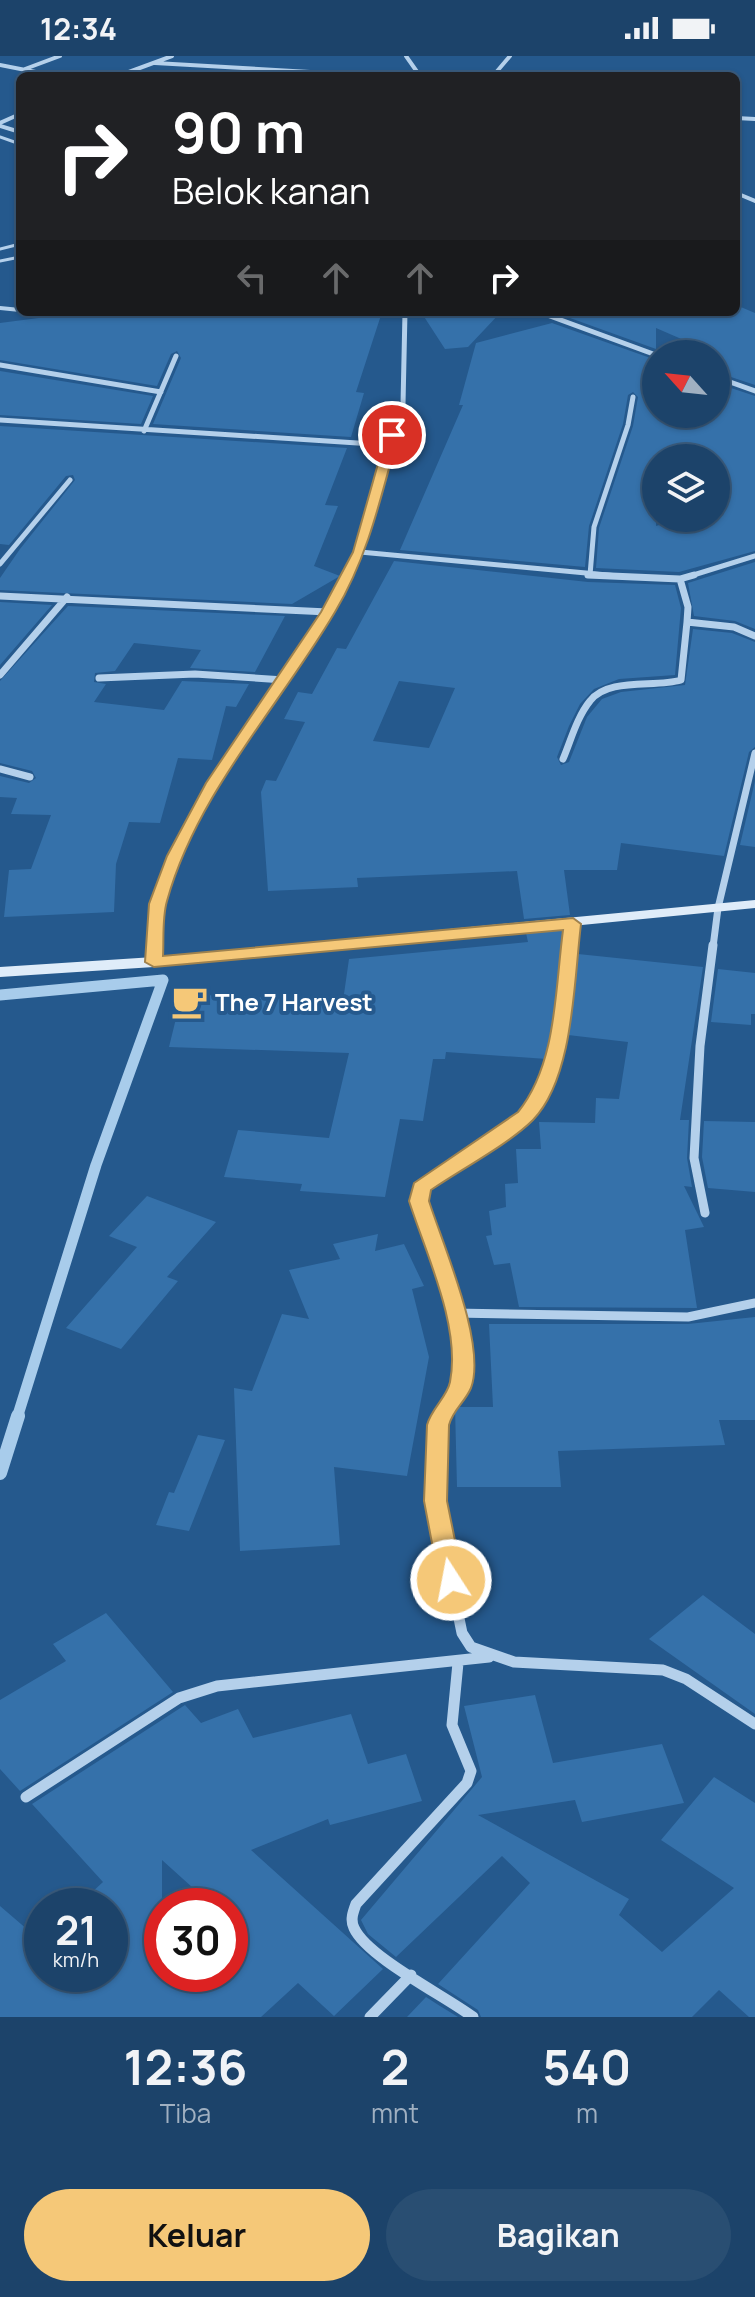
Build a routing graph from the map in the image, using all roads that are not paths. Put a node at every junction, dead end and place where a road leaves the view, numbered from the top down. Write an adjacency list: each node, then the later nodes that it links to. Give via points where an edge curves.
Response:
1 (60, 56): 6 (street)
2 (172, 56): 4 (street)
3 (510, 56): 10 (street)
4 (155, 63): 8 (street); 9 (street)
5 (0, 65): 6 (street)
6 (24, 69): 7 (street)
7 (38, 72)
8 (129, 72)
9 (310, 72)
10 (496, 72)
11 (405, 316): 22 (street, via 403,404)
12 (551, 316): 13 (street)
13 (642, 350)
14 (176, 356): 18 (street)
15 (0, 365): 18 (street)
16 (730, 382): 17 (street)
17 (755, 391)
18 (161, 392): 21 (street)
19 (633, 397): 27 (street, via 594,527)
20 (0, 420): 21 (street)
21 (144, 431): 22 (street)
22 (388, 445): 24 (street)
23 (70, 480): 26 (street)
24 (360, 552): 27 (street); 31 (street)
25 (755, 556): 28 (street)
26 (0, 564)
27 (590, 575): 28 (street)
28 (680, 579): 32 (street)
29 (0, 596): 30 (street)
30 (67, 597): 31 (street); 34 (street)
31 (328, 612): 36 (street)
32 (687, 622): 33 (street, via 734,627); 38 (street, via 681,680 665,687 610,687 597,693)
33 (755, 636)
34 (0, 675)
35 (99, 678): 36 (street, via 195,674)
36 (284, 680): 44 (street, via 214,783 175,856 157,904)
37 (755, 753): 42 (street)
38 (563, 759)
39 (0, 769): 40 (street)
40 (30, 777)
41 (755, 904): 42 (street)
42 (718, 908): 43 (street); 46 (street, via 695,1100 694,1158)
43 (573, 924): 44 (street); 48 (street, via 555,1057 535,1104 525,1117 421,1187 419,1201)
44 (154, 962): 45 (street)
45 (0, 972)
46 (705, 1213)
47 (755, 1303): 48 (street, via 688,1317)
48 (454, 1313): 49 (street, via 463,1337 464,1370 461,1386 438,1425 435,1501 462,1633 471,1647)
49 (491, 1657): 50 (street); 51 (street, via 663,1670)
50 (458, 1663): 52 (street, via 217,1686 179,1698); 53 (street, via 452,1725 471,1771 467,1783 356,1904 351,1916 355,1931)
51 (755, 1724)
52 (26, 1797)
53 (411, 1975): 54 (street); 55 (street)
54 (370, 2017)
55 (473, 2017)

